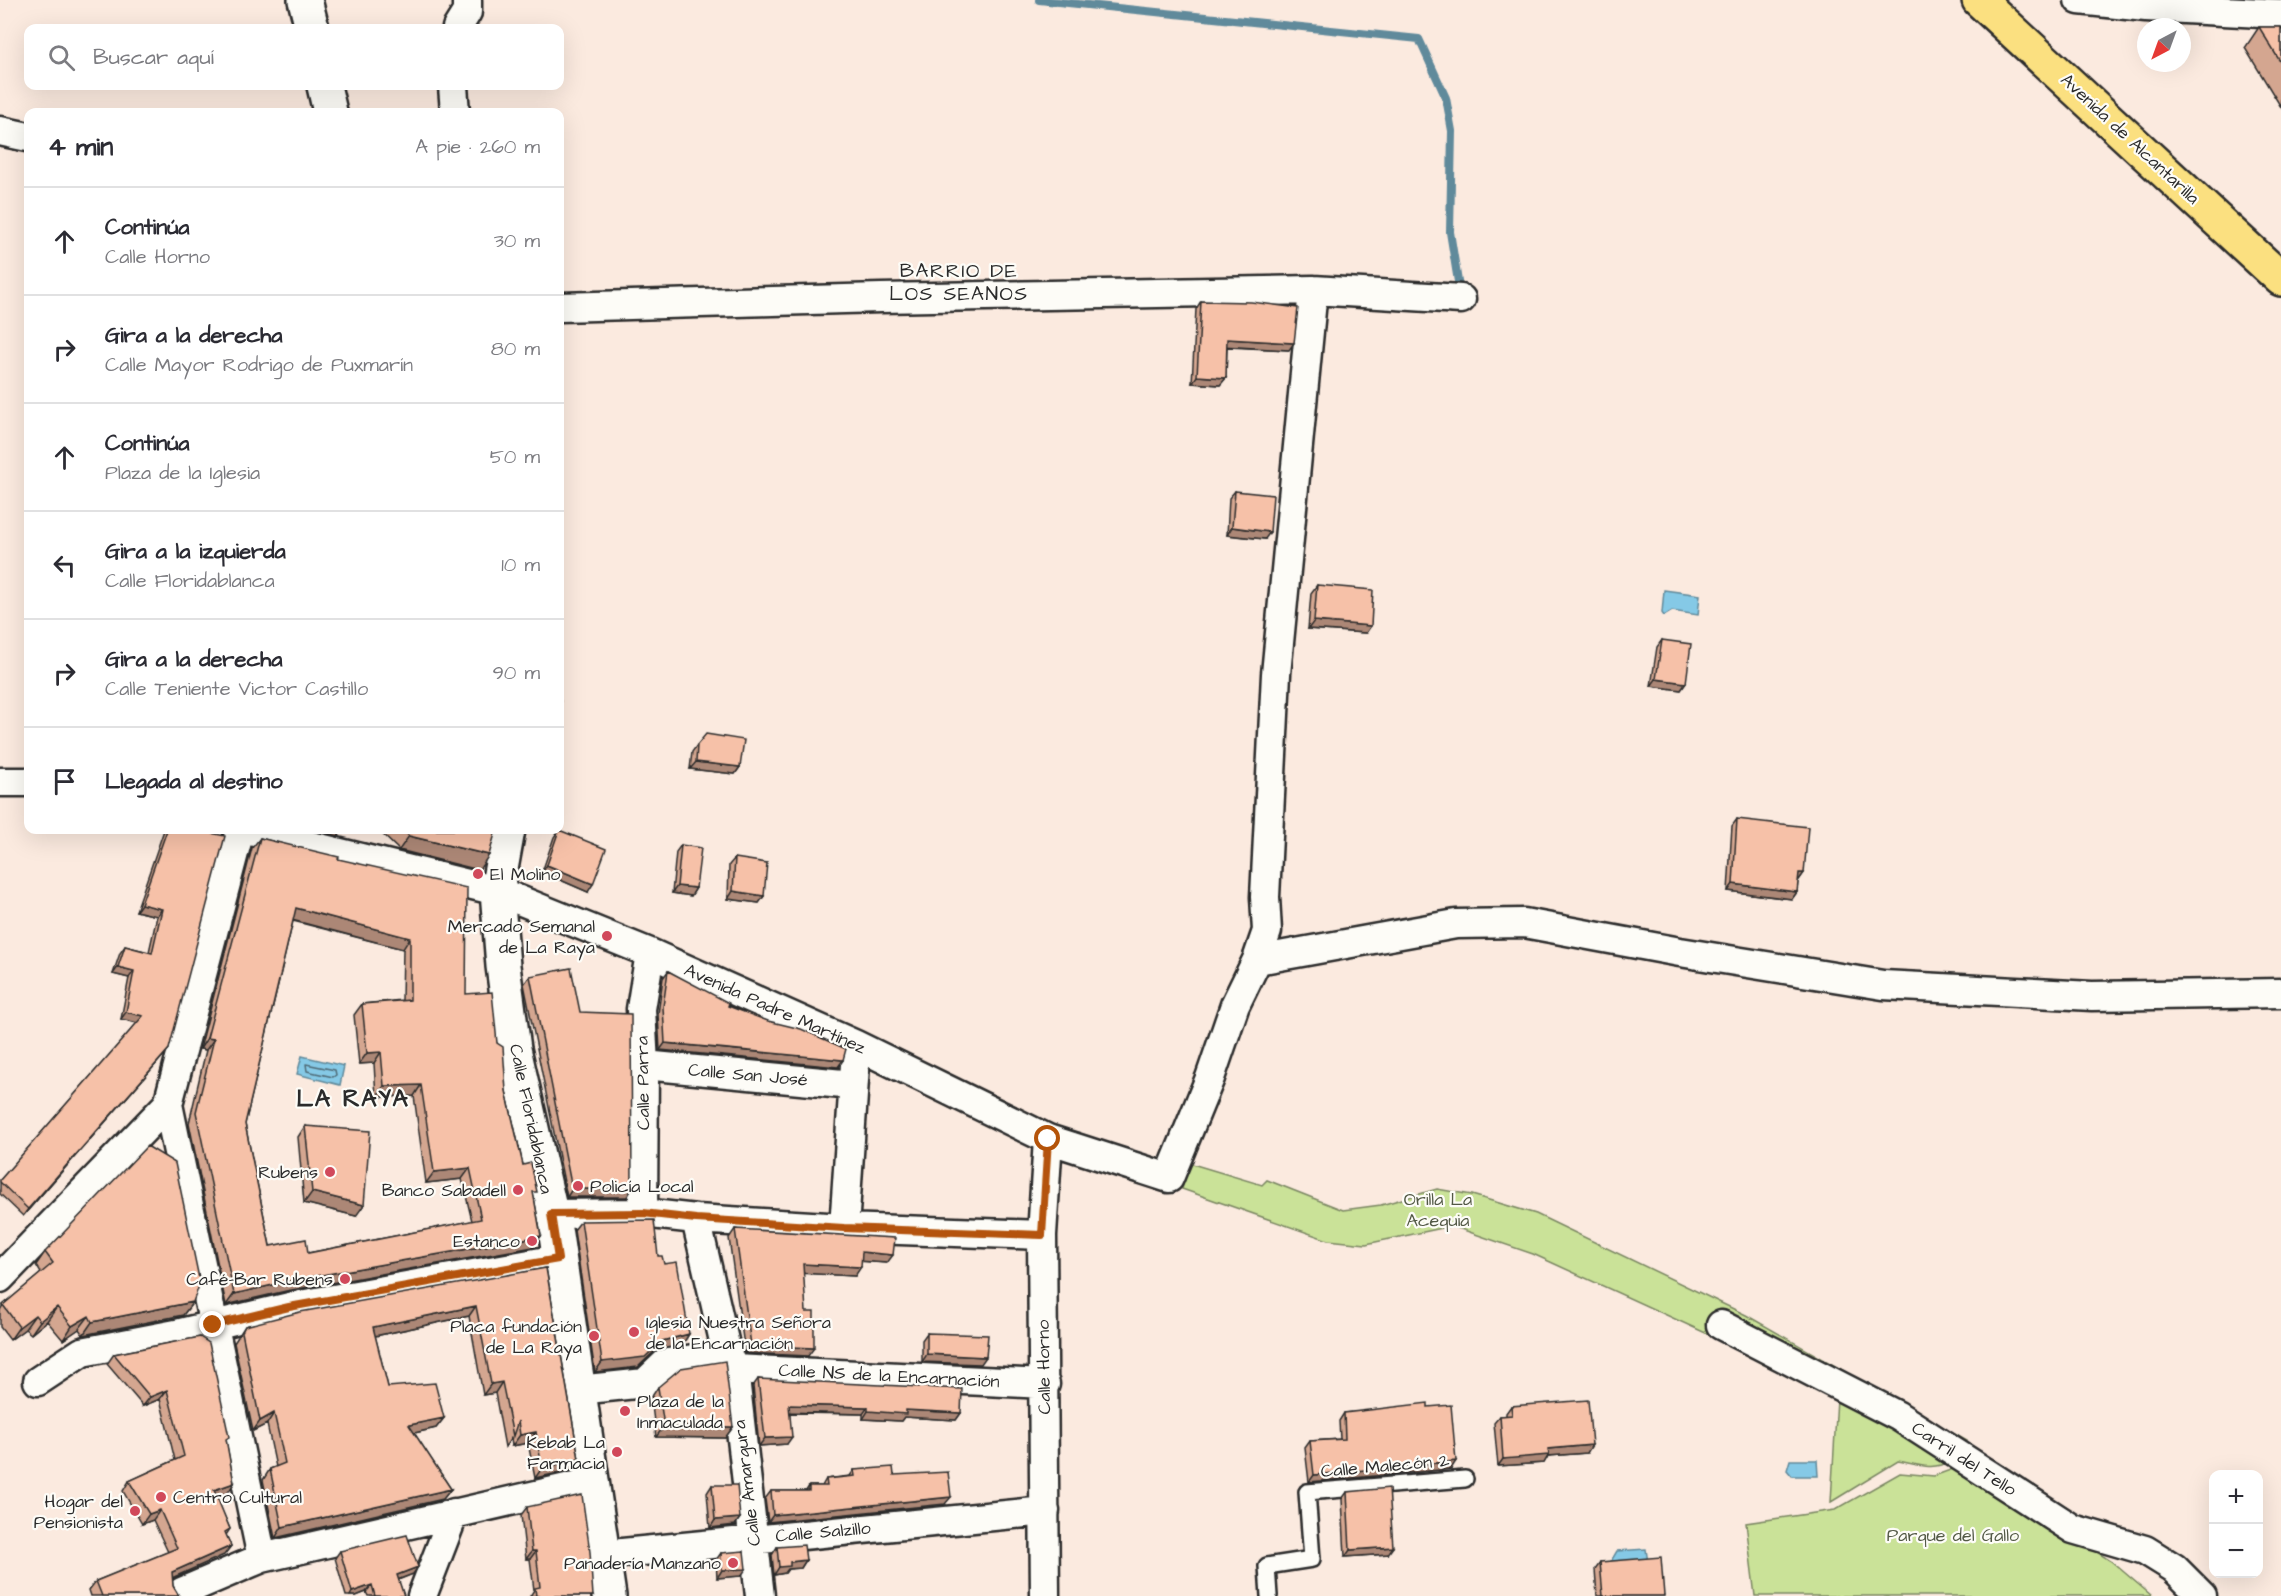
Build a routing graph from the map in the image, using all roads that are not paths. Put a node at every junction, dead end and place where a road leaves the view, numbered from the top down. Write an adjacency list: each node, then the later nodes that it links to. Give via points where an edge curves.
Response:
1 (305, 0): 6 (main road)
2 (467, 0): 7 (street, via 467,12)
3 (2079, 0): 5 (street)
4 (1988, 3): 14 (main road, Avenida de Alcantarilla)
5 (2281, 14)
6 (311, 24)
7 (460, 24)
8 (325, 90): 10 (main road)
9 (453, 90): 11 (street)
10 (329, 108)
11 (455, 108)
12 (0, 131): 13 (street)
13 (24, 136)
14 (2281, 279)
15 (1313, 290): 16 (street); 17 (street); 25 (street, via 1276,674 1265,897 1267,931)
16 (1461, 299)
17 (564, 307)
18 (0, 782): 19 (street)
19 (24, 782)
20 (239, 834): 30 (street)
21 (262, 834): 23 (street, Avenida Padre Martínez)
22 (507, 834): 23 (main road, Calle Floridablanca)
23 (497, 891): 24 (street, Avenida Padre Martínez); 33 (main road, Calle Floridablanca, via 514,1049)
24 (650, 954): 27 (street, Avenida Padre Martínez); 28 (street, Calle Parra, via 641,1009)
25 (1257, 960): 26 (street, via 1456,924 1524,923 1883,985 2091,996); 31 (street, Avenida Padre Martínez, via 1235,1005 1169,1178)
26 (2281, 993)
27 (856, 1045): 29 (street); 31 (street, Avenida Padre Martínez)
28 (644, 1065): 29 (street, Calle San José); 32 (street, Calle Parra)
29 (853, 1085): 35 (street)
30 (168, 1104): 38 (street); 39 (street)
31 (1048, 1139): 36 (street, Calle Horno)
32 (643, 1213): 33 (street); 34 (street)
33 (551, 1214): 37 (main road, Calle Floridablanca)
34 (696, 1219): 35 (street); 41 (street, Calle Amargura)
35 (844, 1228): 36 (street)
36 (1042, 1235): 43 (street, Calle Horno)
37 (558, 1259): 39 (street, via 289,1307); 44 (main road, Calle Floridablanca)
38 (0, 1278)
39 (213, 1325): 42 (street, via 82,1352); 51 (street)
40 (1721, 1325): 58 (street, Carril del Tello, via 1898,1416 2073,1529 2145,1550 2174,1568)
41 (730, 1362): 43 (street, Calle NS de la Encarnación); 44 (street, Calle NS de la Encarnación, via 666,1363 645,1383); 49 (street, Calle Amargura)
42 (38, 1381)
43 (1045, 1384): 47 (street, Calle Horno)
44 (578, 1390): 46 (main road, Calle Floridablanca)
45 (1465, 1479): 57 (lane, Calle Malecón 2, via 1307,1492 1312,1559 1267,1566)
46 (593, 1482): 48 (street); 50 (main road, Calle Floridablanca)
47 (1045, 1511): 49 (street, Calle Salzillo); 56 (street, Calle Horno)
48 (454, 1513): 51 (street); 53 (street)
49 (754, 1539): 50 (street, Calle Salzillo); 55 (street, Calle Amargura)
50 (602, 1555): 54 (main road, Calle Floridablanca)
51 (262, 1558): 52 (street, via 182,1592)
52 (183, 1596)
53 (422, 1596)
54 (609, 1596)
55 (760, 1596)
56 (1045, 1596)
57 (1269, 1596)
58 (2202, 1596)

